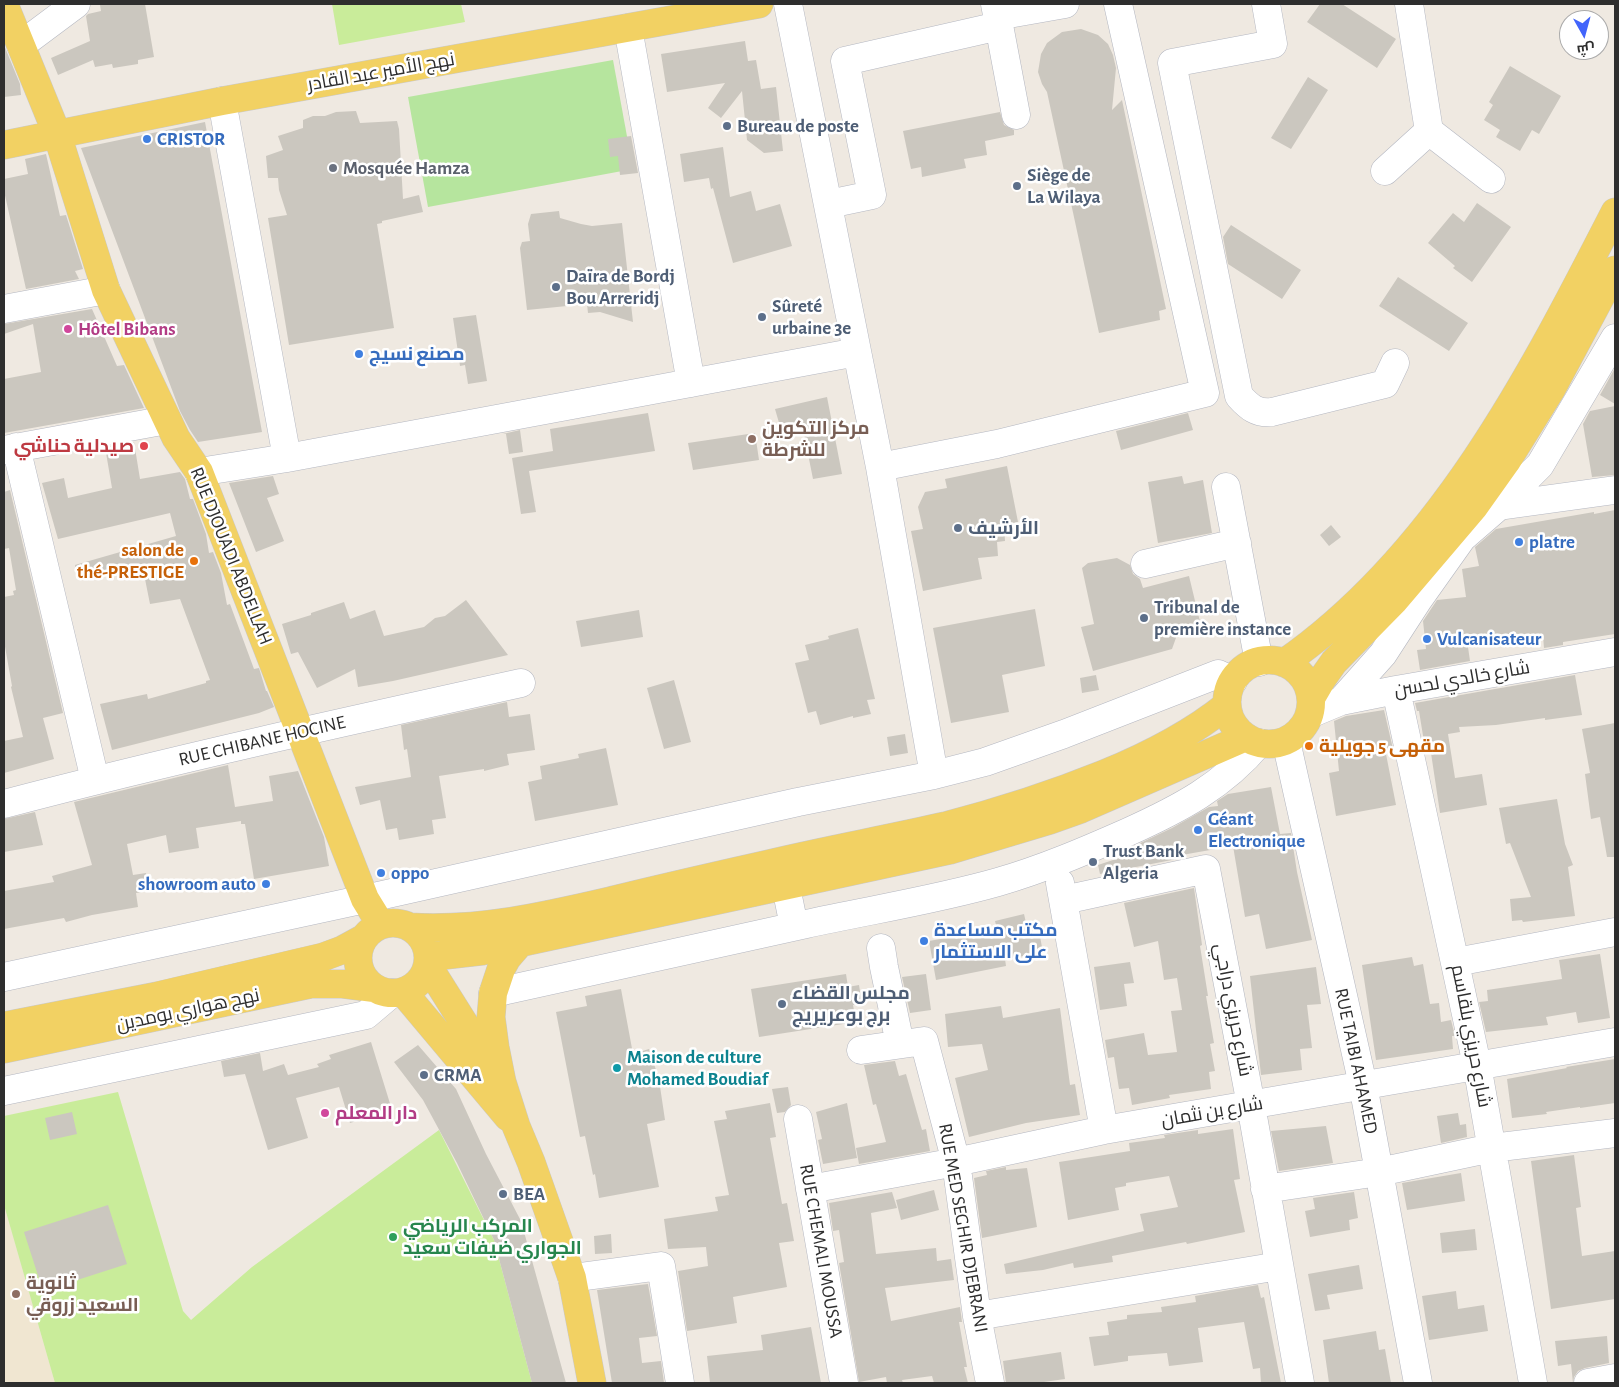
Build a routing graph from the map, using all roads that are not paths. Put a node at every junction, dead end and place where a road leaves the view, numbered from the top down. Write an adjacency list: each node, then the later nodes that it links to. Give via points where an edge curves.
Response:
1 (4, 4): 11 (main road, RUE DJOUADI ABDELLAH)
2 (76, 4): 11 (street)
3 (759, 4): 10 (main road, نهج الأمير عبد القادر)
4 (788, 4): 19 (street)
5 (1065, 4): 9 (street)
6 (1118, 4): 31 (street, via 1205,392 997,444)
7 (1266, 4): 26 (street, via 1273,44 1172,63 1210,209 1239,396 1253,409 1262,413 1272,412 1385,384)
8 (1409, 4): 14 (street)
9 (997, 16): 13 (street); 19 (street, via 845,61 872,194)
10 (628, 28): 12 (main road, نهج الأمير عبد القادر); 27 (street)
11 (21, 45): 15 (main road, RUE DJOUADI ABDELLAH)
12 (222, 101): 15 (main road, نهج الأمير عبد القادر); 30 (street)
13 (1016, 115)
14 (1429, 130): 17 (street); 18 (street)
15 (57, 134): 16 (main road, نهج الأمير عبد القادر); 22 (main road, RUE DJOUADI ABDELLAH)
16 (4, 145)
17 (1385, 172)
18 (1491, 179)
19 (829, 204): 25 (street)
20 (1615, 212): 39 (main road, via 1522,384 1444,504 1352,608 1310,645)
21 (1615, 270): 44 (main road, via 1552,388 1501,470 1394,601 1334,662 1322,678)
22 (106, 290): 23 (street); 28 (main road, RUE DJOUADI ABDELLAH)
23 (4, 309)
24 (1615, 340): 35 (street, via 1540,465)
25 (858, 352): 27 (street); 31 (street)
26 (1395, 364)
27 (691, 383): 30 (street)
28 (167, 420): 29 (street); 32 (main road, RUE DJOUADI ABDELLAH)
29 (10, 449): 49 (street)
30 (287, 458): 32 (street)
31 (880, 467): 48 (street)
32 (199, 472): 45 (main road, RUE DJOUADI ABDELLAH)
33 (1226, 487): 36 (street)
34 (1615, 490): 35 (street)
35 (1499, 506): 43 (street, via 1462,538 1383,654)
36 (1237, 543): 37 (street); 39 (street)
37 (1145, 564)
38 (1615, 652): 41 (street, شارع خالدي لحسن)
39 (1272, 662): 42 (main road, via 1244,669); 44 (main road, via 1294,668 1303,676)
40 (521, 683): 45 (street, RUE CHIBANE HOCINE)
41 (1396, 690): 43 (street, شارع خالدي لحسن); 63 (street, شارع حريزي بلقاسم)
42 (1230, 693): 46 (main road, via 1232,723); 48 (street, via 1218,674 1064,734 985,762); 51 (main road, via 1192,731 1166,746 1041,798 946,825)
43 (1341, 702): 44 (street, شارع خالدي لحسن)
44 (1311, 706): 47 (main road, via 1300,732)
45 (301, 731): 49 (street, RUE CHIBANE HOCINE); 54 (main road, RUE DJOUADI ABDELLAH)
46 (1252, 740): 47 (main road, via 1273,744); 52 (street, via 1243,762 1221,781 1154,820); 53 (main road, via 1214,750 1050,820 950,850)
47 (1286, 741): 74 (street, RUE TAIBI AHAMED)
48 (934, 775): 54 (street)
49 (95, 780): 50 (street, RUE CHIBANE HOCINE)
50 (4, 804)
51 (782, 860): 53 (main road); 56 (main road, via 558,913 456,928)
52 (1057, 862): 55 (street); 57 (street, via 972,889)
53 (786, 887): 57 (street); 60 (main road)
54 (365, 898): 58 (main road, RUE DJOUADI ABDELLAH); 64 (street)
55 (1064, 900): 76 (street, شارع حريزي دراجي, via 1206,869); 79 (street)
56 (410, 926): 58 (main road, via 391,922); 62 (main road, via 424,939)
57 (794, 926): 66 (street)
58 (372, 932): 65 (main road, via 359,948 359,965 366,980); 67 (main road, نهج هواري بومدين, via 342,950 303,962 157,996)
59 (1615, 932): 63 (street)
60 (520, 943): 62 (main road); 66 (main road, via 501,969)
61 (881, 948): 69 (street)
62 (429, 961): 65 (main road, via 419,982); 73 (main road)
63 (1456, 962): 72 (street, شارع حريزي بلقاسم)
64 (4, 977)
65 (390, 991): 70 (main road, نهج هواري بومدين, via 343,984 311,984); 75 (street, via 366,1015); 78 (main road)
66 (493, 993): 73 (main road, via 492,1032)
67 (4, 1026)
68 (1615, 1042): 72 (street, شارع بن نثمان)
69 (900, 1044): 71 (street); 82 (street, RUE MED SEGHIR DJEBRANI, via 924,1041)
70 (4, 1049)
71 (862, 1050)
72 (1477, 1065): 74 (street, شارع بن نثمان); 81 (street, شارع حريزي بلقاسم)
73 (502, 1082): 78 (main road)
74 (1362, 1085): 76 (street, شارع بن نثمان); 83 (street, RUE TAIBI AHAMED)
75 (4, 1091)
76 (1251, 1105): 79 (street, شارع بن نثمان); 85 (street, شارع حريزي دراجي)
77 (798, 1119): 84 (street, RUE CHEMALI MOUSSA)
78 (516, 1126): 87 (main road)
79 (1104, 1130): 82 (street, شارع بن نثمان)
80 (1615, 1133): 81 (street)
81 (1492, 1148): 83 (street); 96 (street, شارع حريزي بلقاسم)
82 (956, 1162): 84 (street, شارع بن نثمان); 88 (street, RUE MED SEGHIR DJEBRANI)
83 (1379, 1172): 85 (street); 95 (street, RUE TAIBI AHAMED)
84 (810, 1189): 92 (street, RUE CHEMALI MOUSSA)
85 (1265, 1189): 86 (street, شارع حريزي دراجي)
86 (1279, 1266): 88 (street); 94 (street, شارع حريزي دراجي)
87 (572, 1278): 90 (main road); 91 (street, via 661,1266)
88 (978, 1316): 93 (street, RUE MED SEGHIR DJEBRANI)
89 (1615, 1378): 97 (street)
90 (592, 1383)
91 (680, 1383)
92 (844, 1383)
93 (990, 1383)
94 (1300, 1383)
95 (1418, 1383)
96 (1533, 1383)
97 (1588, 1383)

